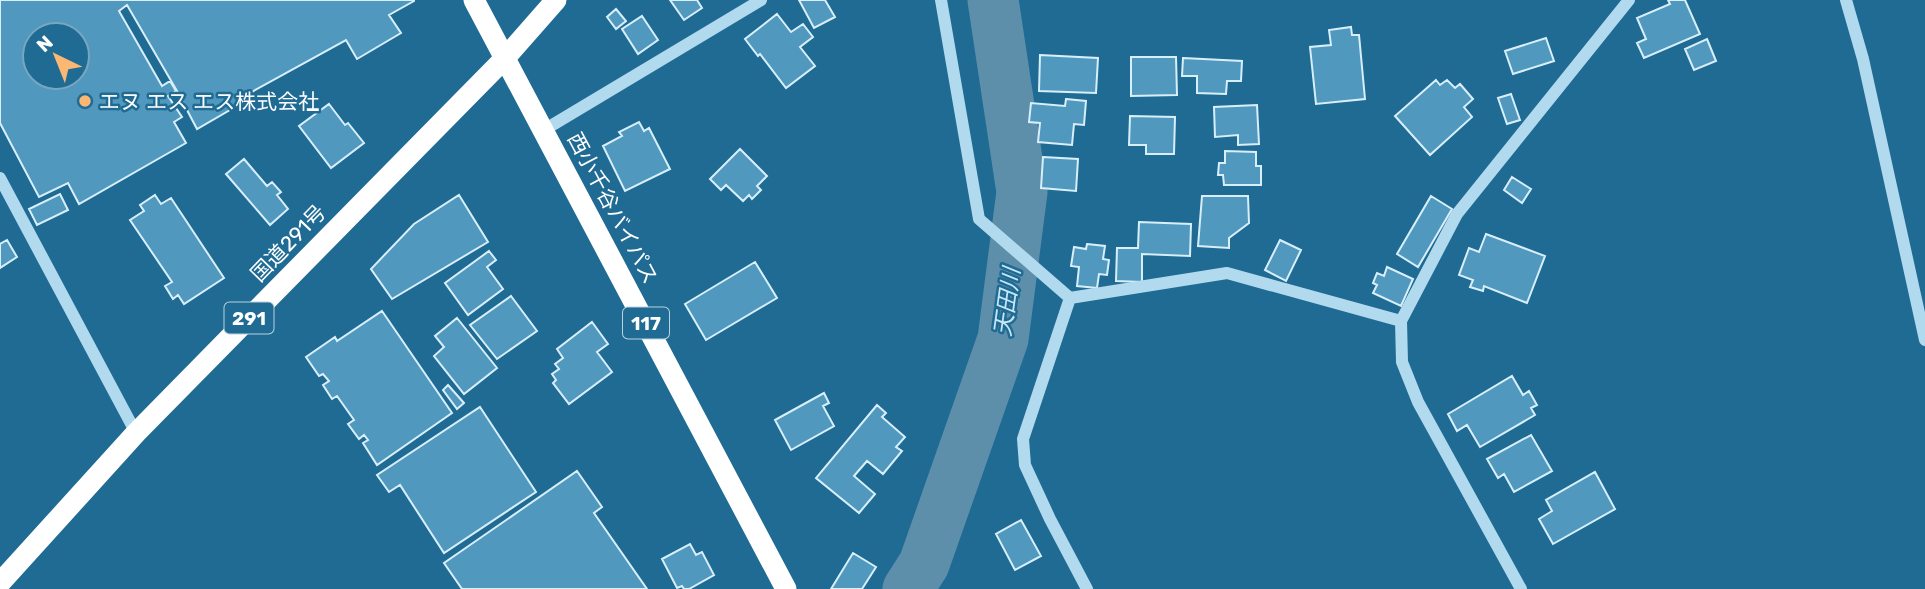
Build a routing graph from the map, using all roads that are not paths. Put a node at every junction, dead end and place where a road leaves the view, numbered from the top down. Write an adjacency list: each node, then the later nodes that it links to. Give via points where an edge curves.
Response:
1 (474, 0): 7 (highway, 西小千谷バイパス / 117)
2 (556, 0): 7 (highway, 国道291号 / 291)
3 (761, 0): 8 (street)
4 (941, 0): 10 (street, via 979,219)
5 (1629, 0): 11 (street, via 1457,214)
6 (1846, 0): 12 (street)
7 (505, 58): 8 (highway, 西小千谷バイパス / 117); 13 (highway, 国道291号 / 291)
8 (544, 130): 15 (highway, 西小千谷バイパス / 117)
9 (0, 178): 13 (street)
10 (1070, 298): 11 (street, via 1227,273); 16 (street, via 1023,439 1025,466)
11 (1401, 321): 17 (street, via 1402,362 1418,402)
12 (1925, 340)
13 (136, 433): 14 (highway, 国道291号 / 291)
14 (0, 583)
15 (786, 589)
16 (1087, 589)
17 (1521, 589)

